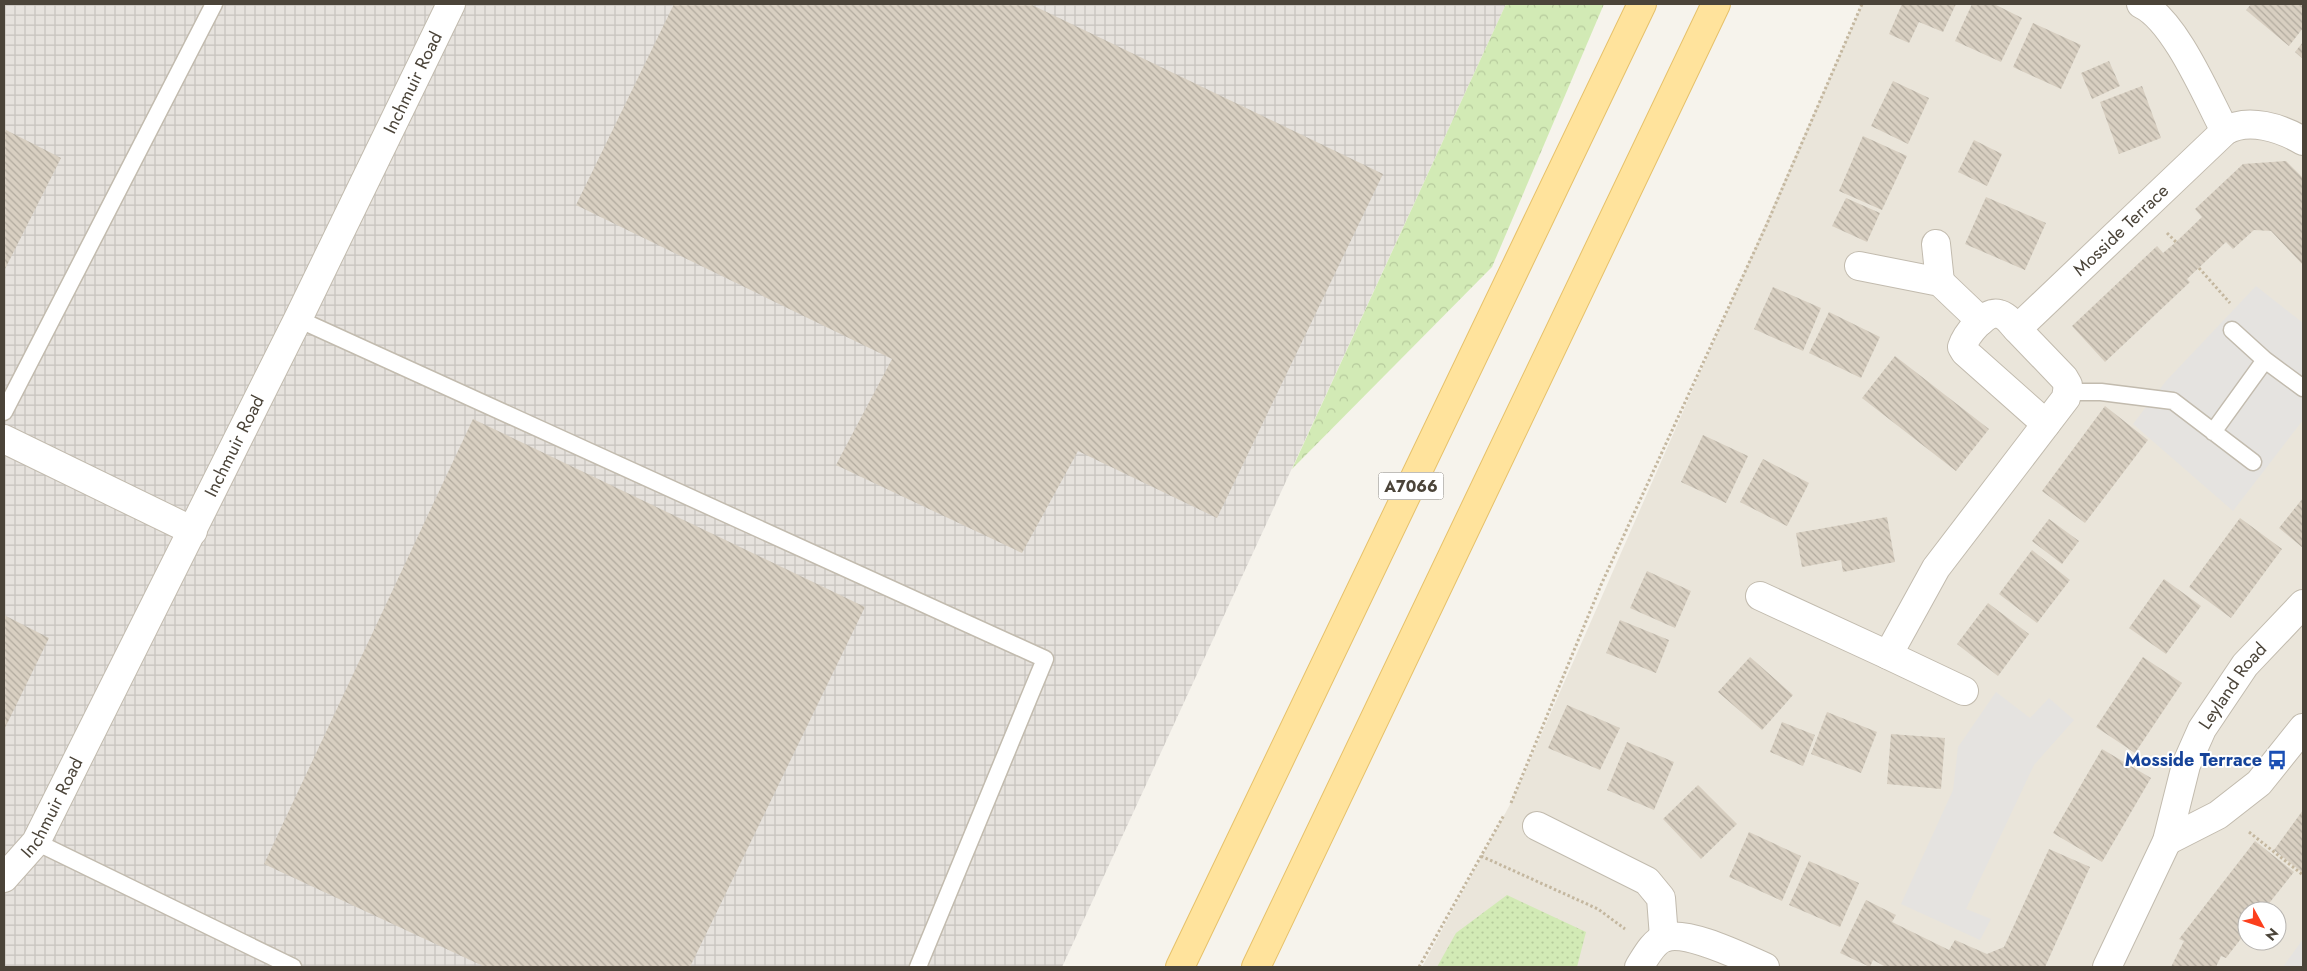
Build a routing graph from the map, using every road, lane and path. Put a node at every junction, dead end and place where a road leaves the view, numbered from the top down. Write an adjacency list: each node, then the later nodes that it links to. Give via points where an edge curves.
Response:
1 (214, 4): 20 (lane)
2 (451, 4): 13 (street, Inchmuir Road)
3 (1642, 4): 41 (main road, A7066)
4 (1716, 4): 42 (main road)
5 (1862, 4): 35 (path, via 1762,235 1601,585 1513,799)
6 (2142, 4): 7 (street, via 2175,37)
7 (2224, 130): 8 (street, via 2246,124 2266,127); 15 (street, Mosside Terrace)
8 (2303, 141)
9 (1936, 244): 12 (street)
10 (1859, 266): 12 (street)
11 (2199, 268): 16 (path, via 2230,303)
12 (1940, 282): 14 (street)
13 (298, 319): 25 (street, Inchmuir Road); 40 (lane, via 1045,659)
14 (1981, 321): 15 (street, via 1997,313); 21 (street, via 1964,342 1965,352)
15 (2017, 329): 19 (street, via 2064,378)
16 (2232, 330): 17 (lane)
17 (2265, 360): 18 (lane); 22 (lane)
18 (2303, 388)
19 (2068, 392): 21 (street); 22 (lane, via 2101,392 2173,401)
20 (4, 412)
21 (2046, 424): 28 (street, via 1936,568)
22 (2213, 432): 24 (lane)
23 (4, 439): 25 (street)
24 (2253, 462)
25 (193, 531): 34 (street, Inchmuir Road)
26 (1760, 596): 28 (street)
27 (2303, 604): 33 (street, Leyland Road, via 2245,664 2202,729 2186,765)
28 (1888, 655): 29 (street)
29 (1964, 691)
30 (2303, 728): 31 (street, via 2259,783)
31 (2222, 812): 33 (street); 36 (path)
32 (1537, 826): 38 (street, via 1648,881 1661,898)
33 (2168, 841): 45 (street, Leyland Road)
34 (36, 842): 37 (street, Inchmuir Road); 39 (lane)
35 (1481, 856): 38 (path, via 1598,909); 43 (path)
36 (2303, 875)
37 (4, 878)
38 (1652, 951): 44 (street, via 1683,937 1713,945)
39 (292, 967)
40 (918, 967)
41 (1180, 967)
42 (1256, 967)
43 (1418, 967)
44 (1765, 967)
45 (2107, 967)

